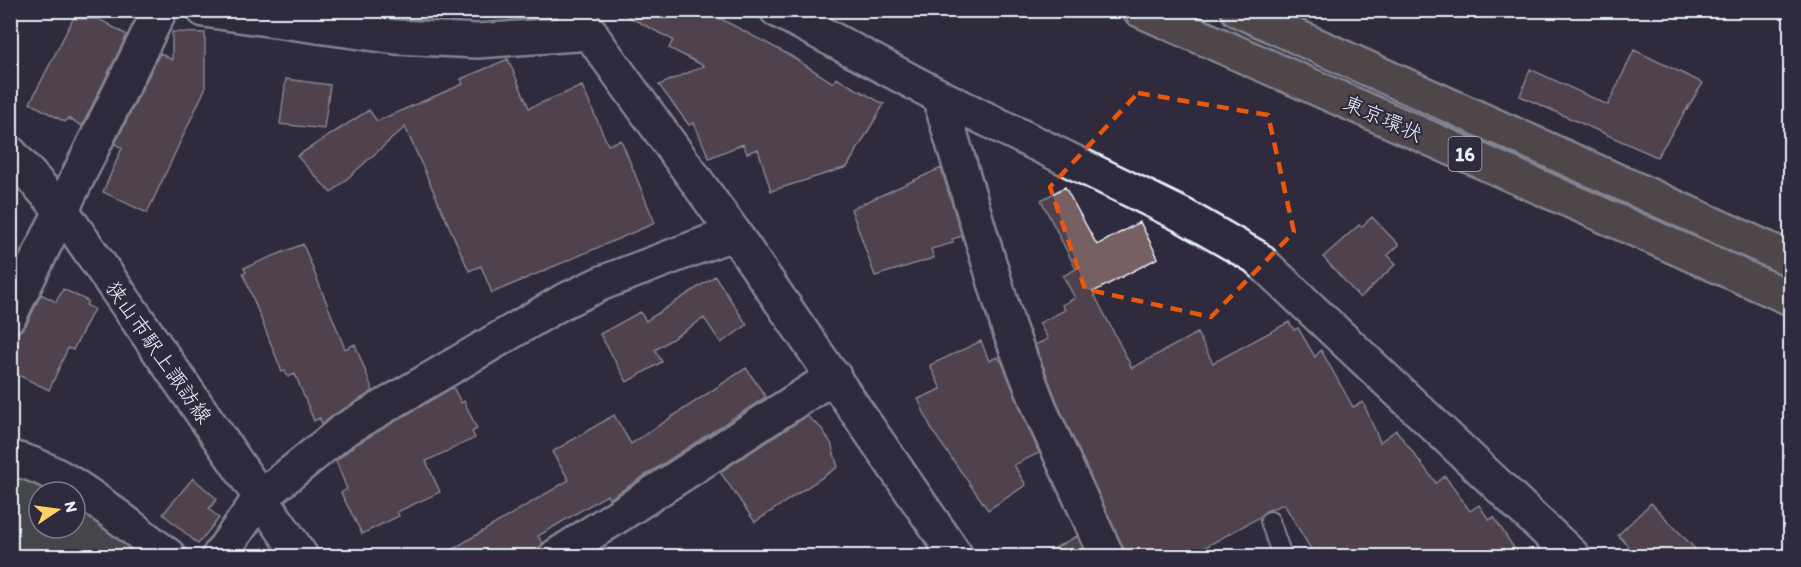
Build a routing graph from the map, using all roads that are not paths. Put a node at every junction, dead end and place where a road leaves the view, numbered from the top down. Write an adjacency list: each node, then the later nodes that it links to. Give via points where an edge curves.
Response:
1 (160, 10): 9 (street)
2 (204, 10): 6 (street, via 396,37 477,41)
3 (777, 10): 7 (street)
4 (1140, 10): 12 (highway, 東京環状 / 16)
5 (1238, 10): 11 (highway, 東京環状 / 16)
6 (582, 22): 10 (street)
7 (939, 96): 23 (street, via 1009,328 1042,414); 25 (street, via 1184,216 1256,256)
8 (10, 153): 9 (street, 狭山市駅上諏訪線)
9 (63, 212): 13 (street); 16 (street, 狭山市駅上諏訪線)
10 (734, 232): 14 (street); 16 (street, via 561,302 344,430)
11 (1791, 259)
12 (1791, 298)
13 (10, 315)
14 (834, 376): 21 (street); 22 (street)
15 (10, 458): 18 (street, via 30,461 57,474)
16 (260, 498): 19 (street); 20 (street, 狭山市駅上諏訪線)
17 (1270, 521): 24 (lane)
18 (169, 556)
19 (219, 556)
20 (301, 556)
21 (556, 556)
22 (956, 556)
23 (1107, 556)
24 (1282, 556)
25 (1572, 556)

